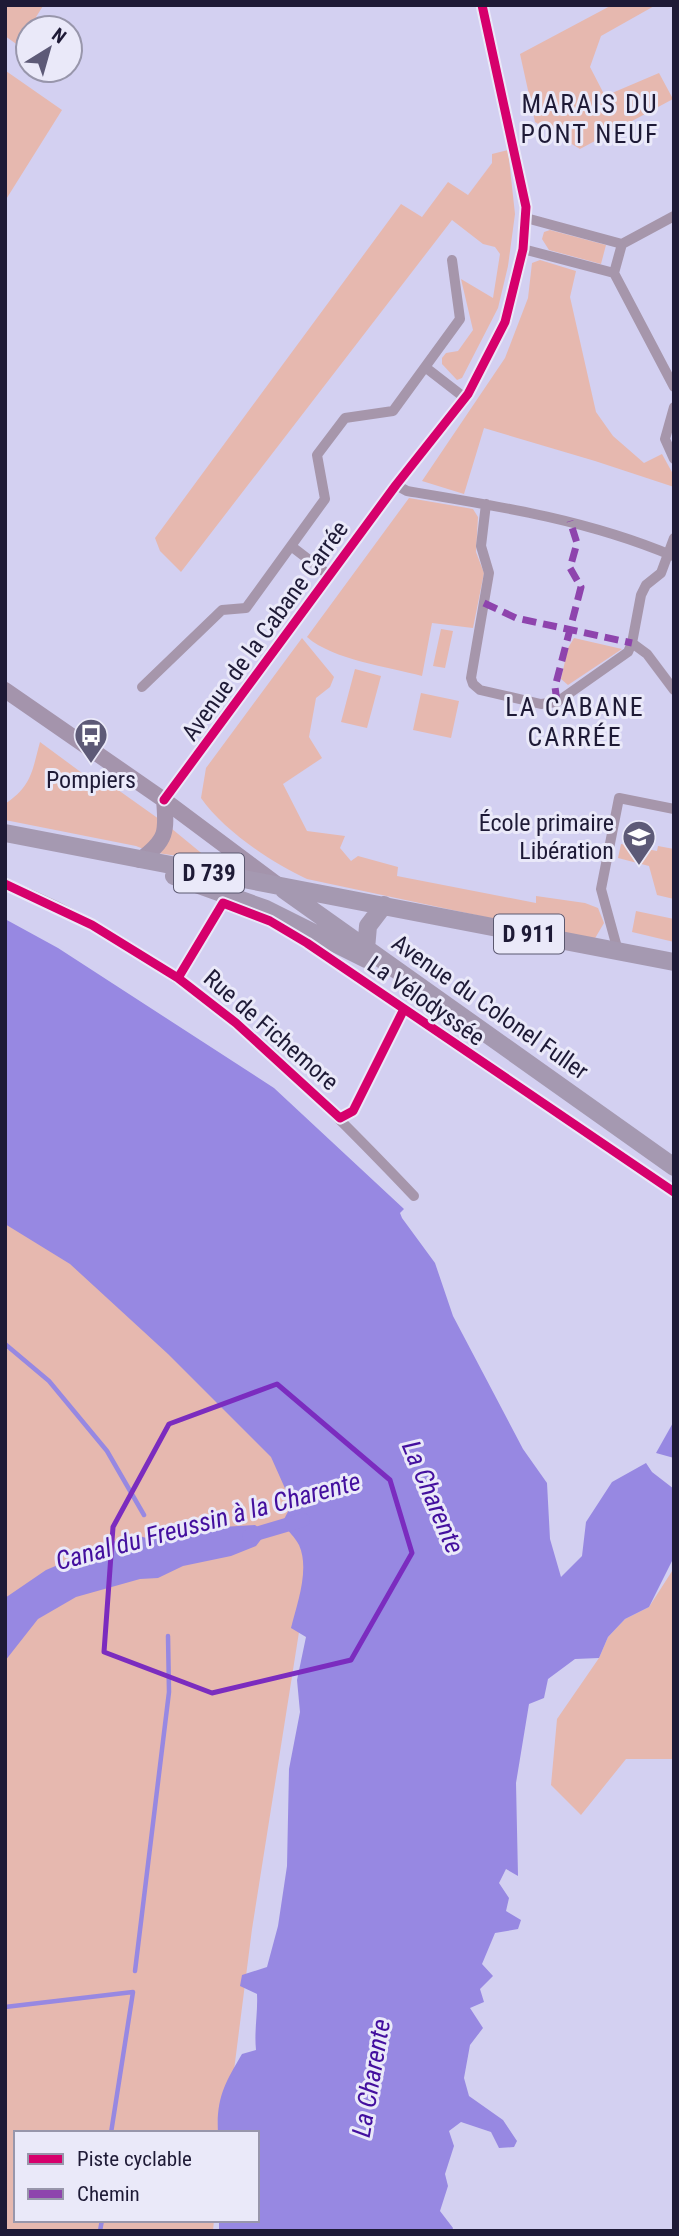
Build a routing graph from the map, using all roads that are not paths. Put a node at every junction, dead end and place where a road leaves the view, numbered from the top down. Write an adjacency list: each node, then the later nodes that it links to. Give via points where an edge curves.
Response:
1 (482, 5): 3 (street, Avenue de la Cabane Carrée)
2 (674, 216): 4 (street)
3 (526, 218): 4 (street); 5 (street, Avenue de la Cabane Carrée)
4 (622, 244): 7 (street)
5 (523, 249): 7 (street); 10 (street, Avenue de la Cabane Carrée, via 505,322)
6 (452, 260): 8 (street, via 460,319)
7 (614, 273): 9 (street)
8 (425, 367): 10 (street); 16 (street, via 393,411 345,418 317,455 325,499)
9 (674, 387)
10 (465, 398): 13 (street, Avenue de la Cabane Carrée)
11 (674, 407): 12 (street, via 665,439)
12 (674, 459)
13 (396, 485): 14 (street, via 407,491); 19 (street, Avenue de la Cabane Carrée)
14 (486, 504): 17 (street, via 570,521); 21 (street, via 481,545 489,573 473,684 497,695 541,704 556,702 623,657)
15 (674, 538): 17 (street)
16 (291, 547): 19 (street); 22 (street, via 246,608 222,610)
17 (671, 555): 18 (street)
18 (661, 573): 20 (street); 21 (street, via 646,585)
19 (330, 576): 25 (street, Avenue de la Cabane Carrée)
20 (674, 578)
21 (632, 643): 24 (street, via 647,654)
22 (142, 687)
23 (5, 690): 25 (main road)
24 (674, 690)
25 (164, 800): 29 (main road, via 164,836); 31 (main road)
26 (674, 809): 34 (street, via 619,798 601,889)
27 (5, 833): 28 (main road, D 739)
28 (101, 852): 29 (main road, D 739); 36 (main road, D 739, via 218,890 315,932 356,956)
29 (140, 860): 31 (main road, D 739)
30 (5, 884): 38 (street, Rue de Fichemore, via 92,925 177,978 236,1023)
31 (279, 886): 32 (main road, D 739); 33 (main road, Avenue du Colonel Fuller / D 739)
32 (384, 905): 33 (main road, via 368,926); 34 (main road, D 911)
33 (366, 949): 36 (main road, Avenue du Colonel Fuller / D 739)
34 (618, 951): 35 (main road, D 911)
35 (674, 962)
36 (388, 966): 39 (main road, Avenue du Colonel Fuller / D 739)
37 (404, 1009): 38 (street, via 353,1111)
38 (340, 1118): 40 (street, Rue de Fichemore)
39 (674, 1167)
40 (414, 1196)

